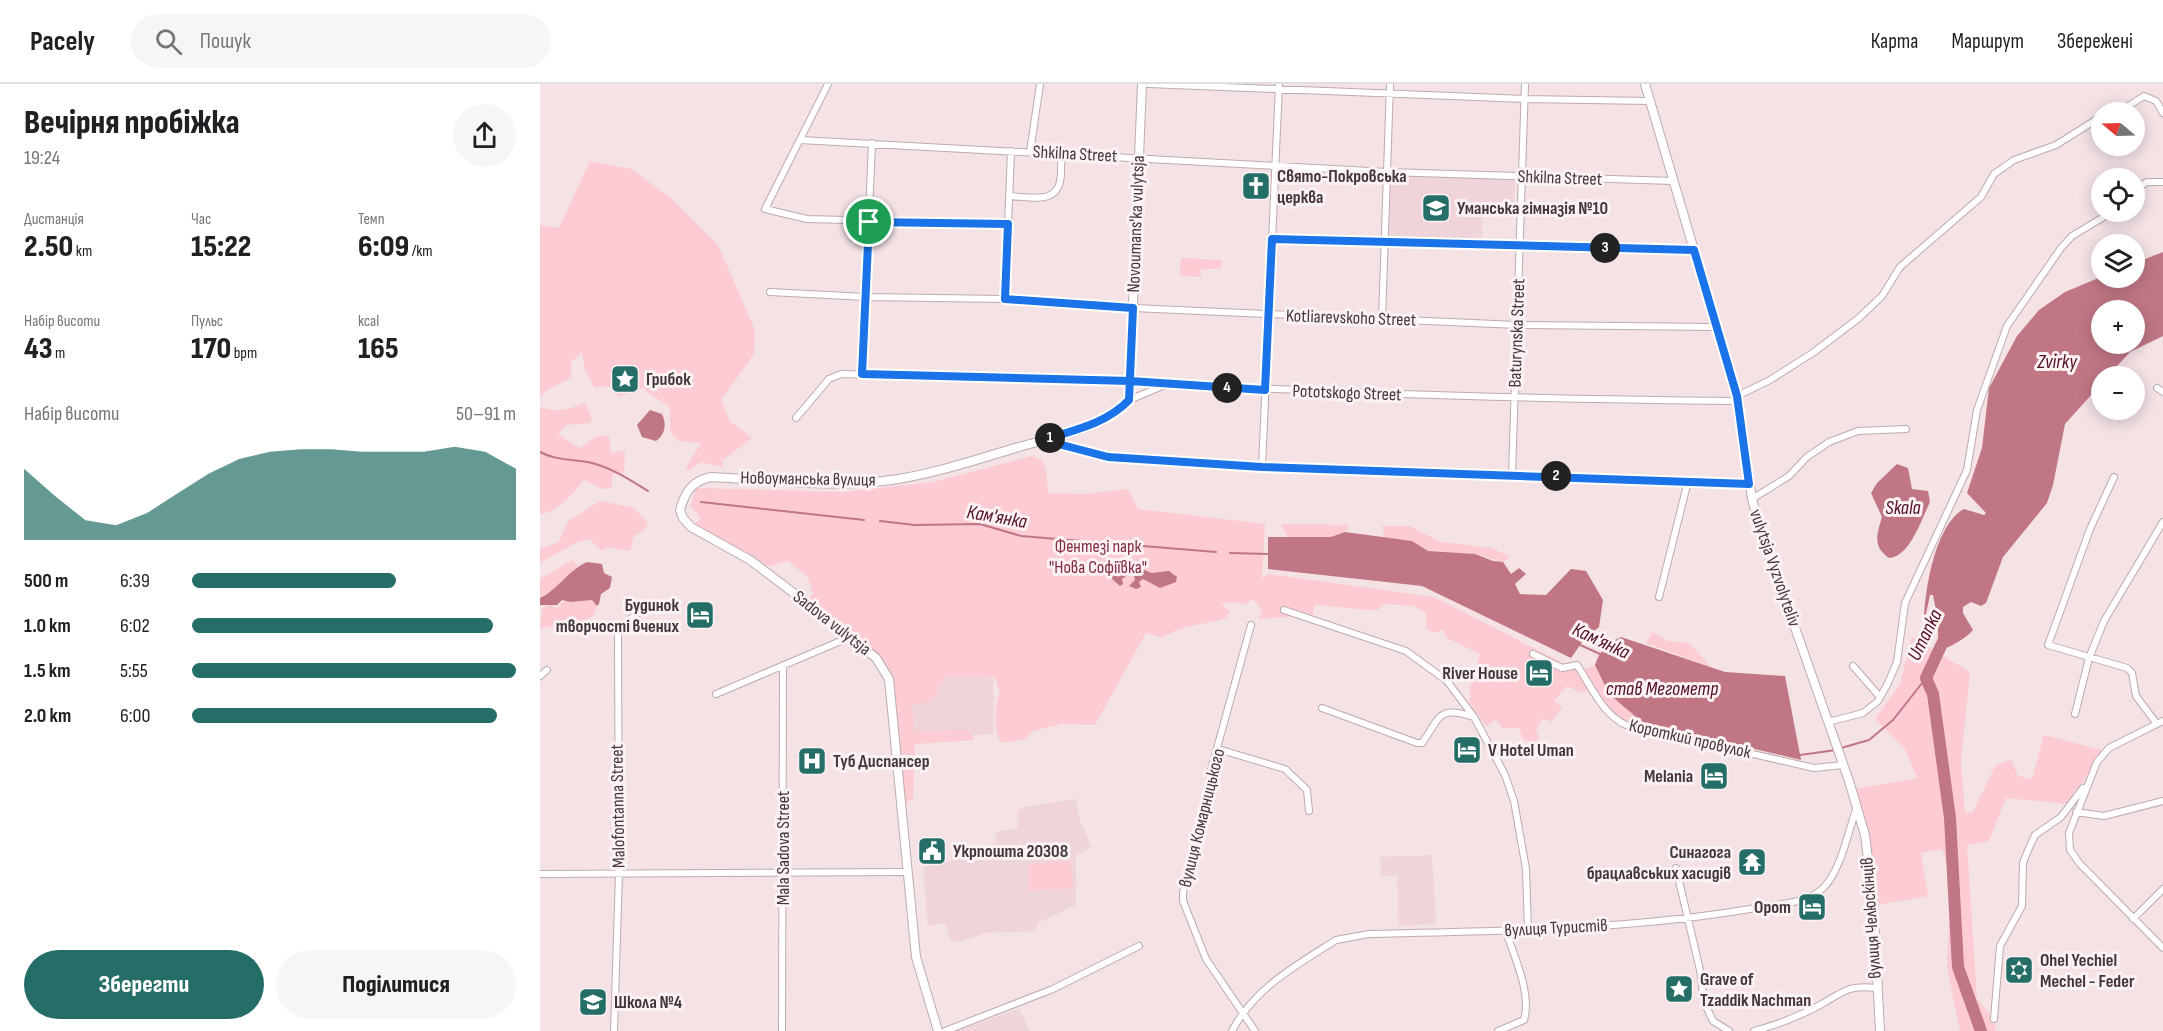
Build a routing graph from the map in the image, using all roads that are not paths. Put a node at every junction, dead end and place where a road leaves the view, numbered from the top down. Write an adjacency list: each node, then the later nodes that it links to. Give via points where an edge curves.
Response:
1 (828, 84): 15 (street)
2 (1040, 84): 18 (street)
3 (1142, 84): 20 (street, Novoumans'ka vulytsja)
4 (1148, 84): 8 (street)
5 (1390, 84): 9 (street)
6 (1525, 84): 10 (street, Baturynska Street)
7 (1645, 84): 11 (street, vulytsja Vyzvolyteliv)
8 (1279, 87): 9 (street); 21 (street)
9 (1389, 93): 10 (street); 22 (street)
10 (1525, 99): 11 (street); 23 (street, Baturynska Street)
11 (1649, 101): 24 (street, vulytsja Vyzvolyteliv)
12 (2135, 102): 13 (street, via 2144,96 2156,101)
13 (2163, 113)
14 (2091, 123): 47 (street, via 2056,145 2014,160 1994,174 1981,197 1900,267 1882,296 1860,318 1814,352)
15 (800, 140): 16 (street, Shkilna Street); 28 (street, via 765,209 807,219)
16 (872, 144): 17 (street, Shkilna Street); 28 (street)
17 (1011, 151): 18 (street, Shkilna Street); 27 (street)
18 (1030, 152): 19 (street, Shkilna Street)
19 (1066, 154): 20 (street, Shkilna Street); 27 (street, via 1061,160 1061,182 1053,194 1045,198)
20 (1139, 157): 21 (street, Shkilna Street); 38 (street, Novoumans'ka vulytsja)
21 (1273, 164): 22 (street, Shkilna Street); 31 (street)
22 (1387, 172): 23 (street, Shkilna Street); 32 (street)
23 (1522, 177): 24 (street, Shkilna Street); 33 (street, Baturynska Street)
24 (1673, 181): 34 (street, vulytsja Vyzvolyteliv)
25 (2163, 182): 26 (street)
26 (2145, 183)
27 (1009, 196): 30 (street)
28 (869, 222): 30 (street); 36 (street)
29 (2096, 222): 73 (street, via 2061,248 2007,326 1977,410 1967,470 1905,603 1897,662)
30 (1008, 224): 37 (street)
31 (1272, 239): 32 (street); 39 (street)
32 (1384, 242): 33 (street); 40 (street)
33 (1520, 246): 34 (street); 41 (street, Baturynska Street)
34 (1694, 250): 42 (street, vulytsja Vyzvolyteliv)
35 (770, 292): 36 (street, Kotliarevskoho Street)
36 (866, 297): 37 (street, Kotliarevskoho Street); 43 (street)
37 (1005, 299): 38 (street, Kotliarevskoho Street)
38 (1133, 308): 39 (street, Kotliarevskoho Street); 44 (street, Novoumans'ka vulytsja)
39 (1269, 315): 40 (street, Kotliarevskoho Street); 46 (street)
40 (1382, 320): 41 (street, Kotliarevskoho Street)
41 (1517, 325): 42 (street, Kotliarevskoho Street); 48 (street, Baturynska Street)
42 (1716, 327): 47 (street, vulytsja Vyzvolyteliv)
43 (862, 374): 44 (street, Pototskogo Street); 50 (street, Pototskogo Street, via 840,374 829,379)
44 (1130, 381): 45 (street, Pototskogo Street); 49 (street, Novoumans'ka vulytsja)
45 (1165, 385): 46 (street, Pototskogo Street); 49 (street)
46 (1265, 390): 48 (street, Pototskogo Street); 53 (street)
47 (1737, 398): 48 (street, Pototskogo Street); 57 (street, vulytsja Vyzvolyteliv)
48 (1515, 399): 54 (street, Baturynska Street)
49 (1129, 400): 52 (street, Новоуманська вулиця, via 1119,411 1096,423)
50 (796, 418)
51 (1906, 429): 59 (street, via 1858,431 1829,442 1789,476)
52 (1043, 440): 53 (street, via 1108,457); 58 (street, Новоуманська вулиця, via 960,466 897,480 849,484 711,477 697,480)
53 (1262, 467): 54 (street)
54 (1512, 474): 56 (street)
55 (2114, 477): 67 (street, via 2090,529 2048,645)
56 (1688, 481): 57 (street); 61 (street)
57 (1749, 484): 59 (street, vulytsja Vyzvolyteliv)
58 (690, 487): 65 (street, Sadova vulytsja, via 680,510 691,526 750,560)
59 (1752, 499): 77 (street, vulytsja Vyzvolyteliv)
60 (2163, 522): 67 (street, via 2104,621)
61 (1659, 597)
62 (659, 603): 89 (street, Malofontanna Street, via 638,612 618,634)
63 (1284, 610): 76 (street, via 1406,651 1447,681)
64 (1251, 625): 79 (street, вулиця Комарницького)
65 (850, 637): 68 (street); 87 (street, Sadova vulytsja, via 876,658 889,679)
66 (1533, 654): 80 (street, Короткий провулок, via 1562,668 1577,666 1606,710 1626,725 1814,768)
67 (2089, 658): 75 (street); 78 (street, via 2127,668 2132,673 2136,696)
68 (783, 665): 72 (street); 90 (street, Mala Sadova Street)
69 (1853, 666): 73 (street)
70 (547, 670): 71 (street)
71 (540, 676)
72 (716, 694)
73 (1880, 697): 77 (street, via 1863,713)
74 (1322, 708): 76 (street, via 1417,743 1422,743 1441,714 1450,711)
75 (2075, 714)
76 (1474, 717): 94 (street, via 1505,775 1519,814)
77 (1828, 722): 80 (street, vulytsja Vyzvolyteliv)
78 (2160, 722): 81 (street, via 2109,748)
79 (1218, 749): 84 (street, via 1285,769 1307,790); 99 (street, вулиця Комарницького, via 1183,901 1206,959)
80 (1842, 762): 83 (street, вулиця Челюскінців)
81 (2087, 783): 85 (street); 100 (street, via 2061,817 2035,835 2023,863 2022,906 2000,946)
82 (2163, 801): 85 (street, via 2104,816)
83 (1857, 806): 93 (street, вулиця Туристів, via 1842,853 1822,890 1803,900); 98 (street, вулиця Челюскінців, via 1873,899)
84 (1309, 811)
85 (2076, 812): 92 (street, via 2069,833 2070,850)
86 (1676, 868): 93 (street)
87 (906, 872): 90 (street); 103 (street, Sadova vulytsja, via 916,957)
88 (540, 874): 89 (street)
89 (619, 874): 90 (street); 101 (street, Malofontanna Street)
90 (784, 874): 102 (street, Mala Sadova Street)
91 (2163, 889): 92 (street)
92 (2133, 919): 97 (street)
93 (1687, 920): 94 (street, вулиця Туристів); 108 (street, via 1704,1002 1713,1021)
94 (1528, 930): 95 (street, вулиця Туристів)
95 (1506, 931): 99 (street, вулиця Туристів, via 1369,934 1336,940 1257,994); 107 (street, via 1525,996 1526,1014 1524,1020)
96 (1139, 946): 104 (street, via 1053,989)
97 (2163, 948)
98 (1875, 988): 109 (street, via 1844,988 1821,1005); 110 (street, вулиця Челюскінців)
99 (1242, 1011): 105 (street, вулиця Туристів); 106 (street, вулиця Комарницького)
100 (1994, 1019)
101 (614, 1031)
102 (782, 1031)
103 (938, 1031)
104 (945, 1031)
105 (1232, 1031)
106 (1255, 1031)
107 (1497, 1031)
108 (1729, 1031)
109 (1754, 1031)
110 (1880, 1031)

